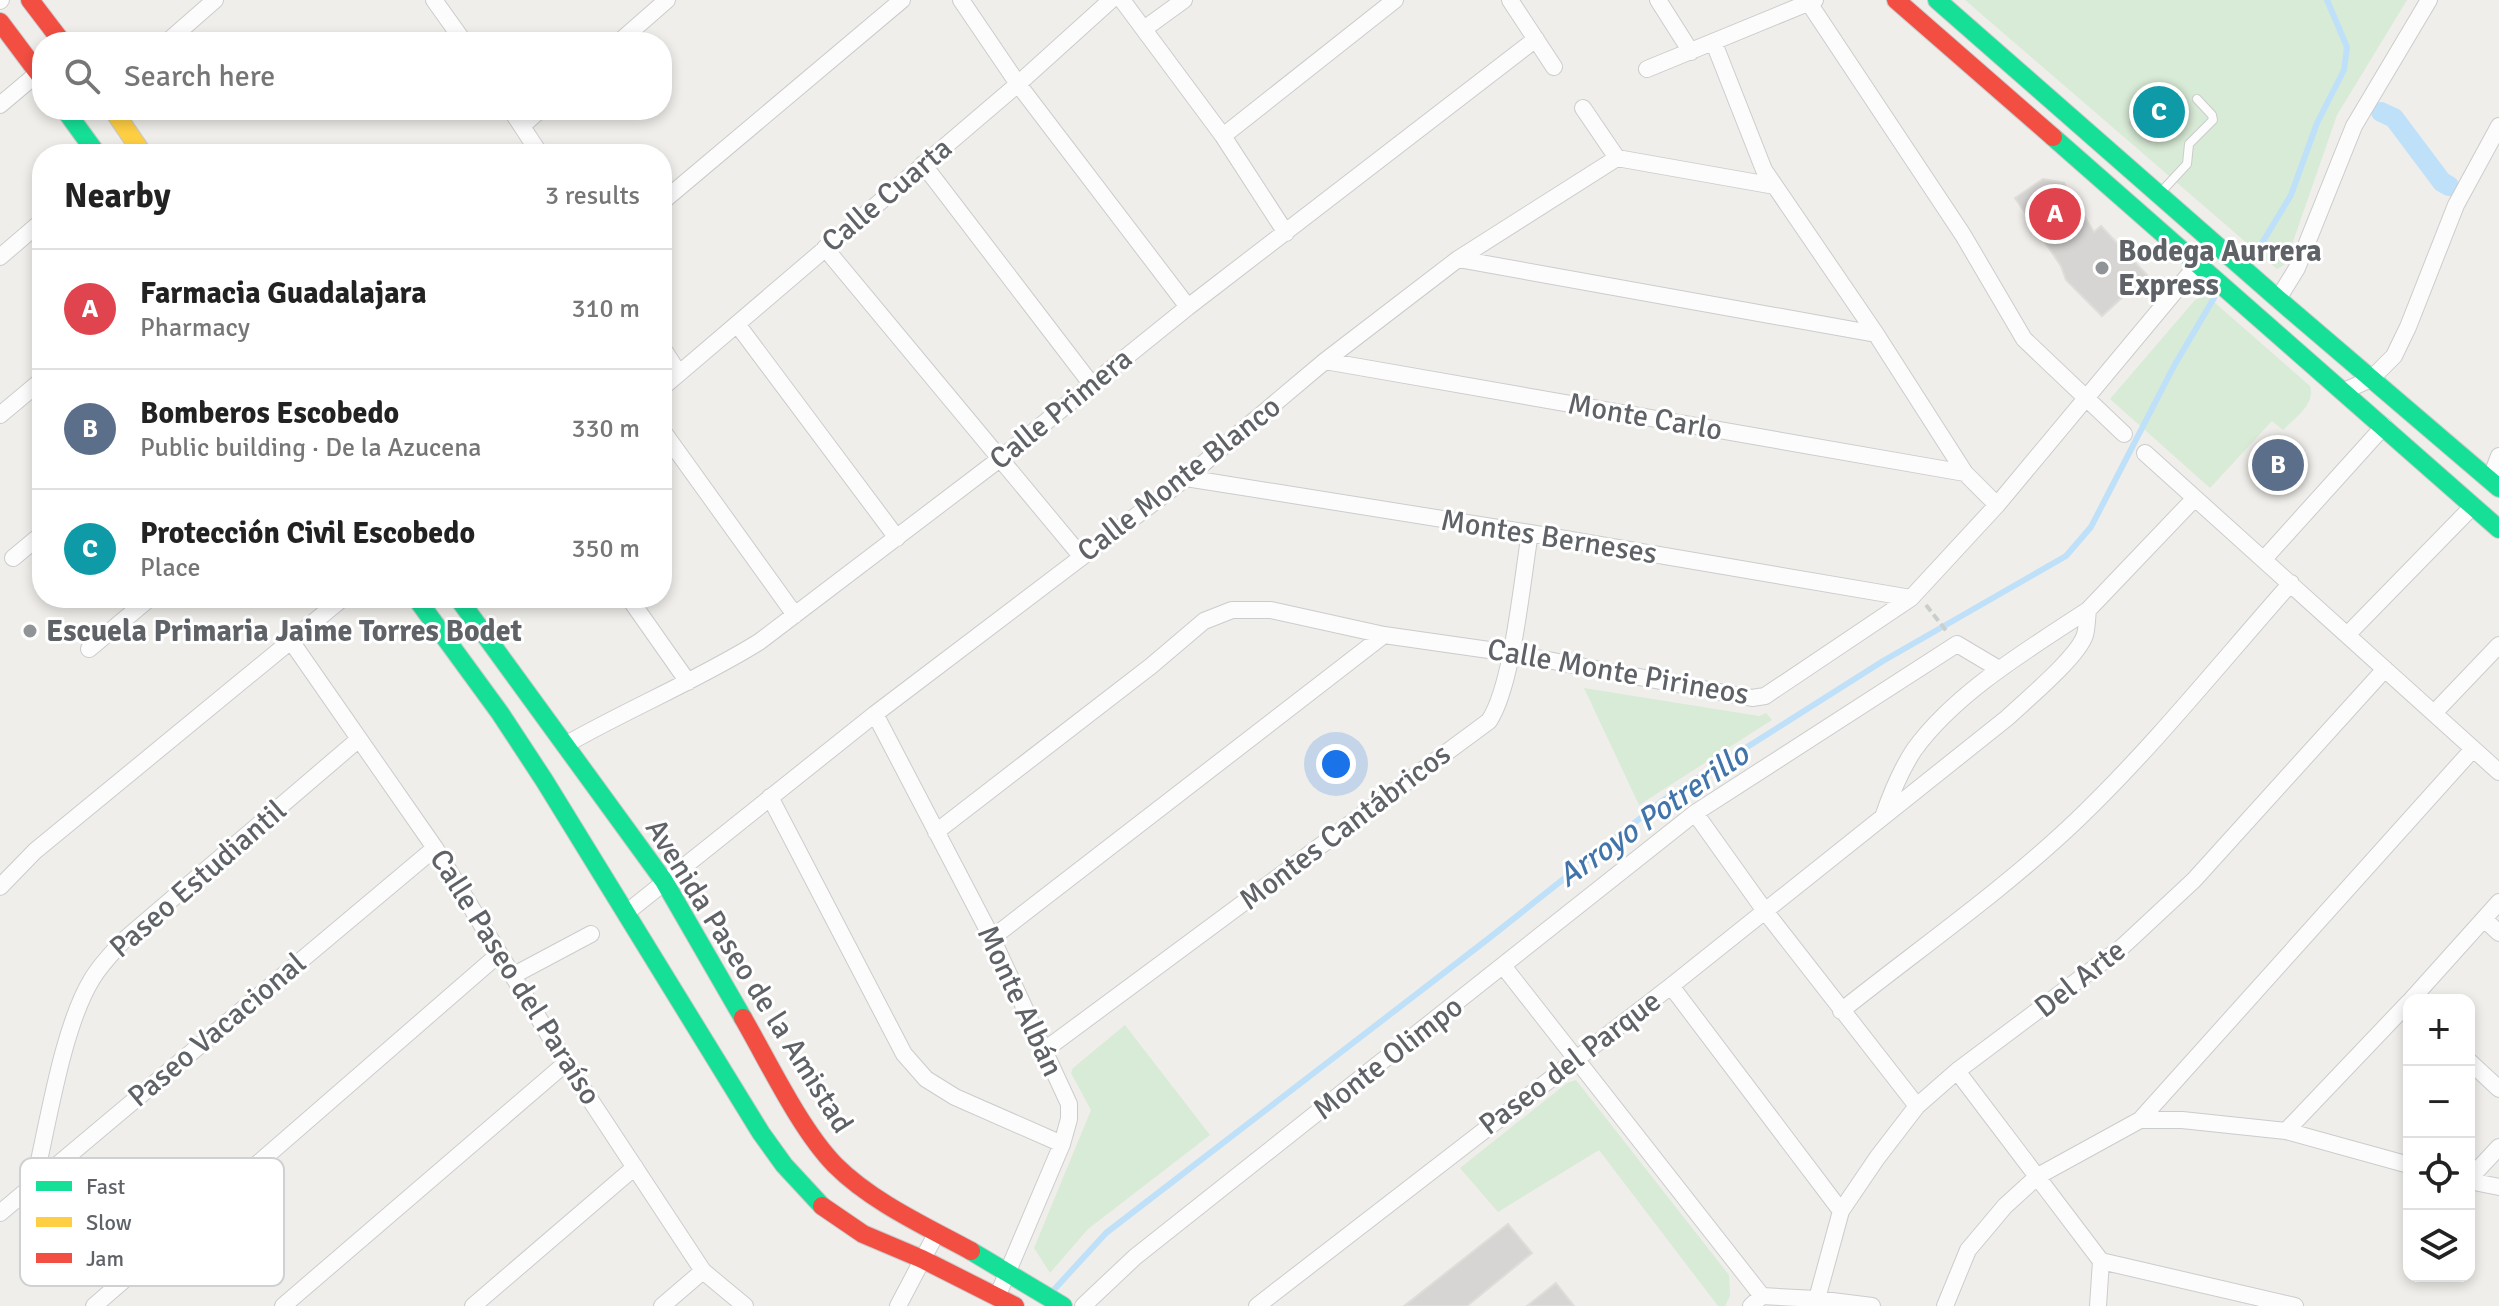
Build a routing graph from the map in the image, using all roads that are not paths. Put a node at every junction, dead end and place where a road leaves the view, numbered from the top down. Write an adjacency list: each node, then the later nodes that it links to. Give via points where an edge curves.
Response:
1 (30, 0): 19 (street)
2 (215, 0): 20 (street)
3 (434, 0): 21 (street)
4 (667, 0): 22 (street)
5 (902, 0): 48 (street)
6 (961, 0): 30 (street)
7 (1111, 0): 30 (street, Calle Cuarta)
8 (1122, 0): 18 (street)
9 (1184, 0): 18 (street)
10 (1395, 0): 40 (street)
11 (1510, 0): 23 (street)
12 (1658, 0): 25 (street)
13 (1896, 0): 49 (street)
14 (1937, 0): 47 (street)
15 (2429, 0): 56 (street, via 2354,126 2297,268)
16 (1812, 1): 24 (street); 68 (street, via 2024,339)
17 (0, 22): 26 (street)
18 (1144, 29): 40 (street)
19 (54, 32)
20 (178, 32)
21 (457, 32)
22 (630, 32)
23 (1536, 39): 27 (street); 51 (street, Calle Primera)
24 (1714, 43): 25 (street); 46 (street)
25 (1691, 52): 28 (street)
26 (32, 64)
27 (1554, 67)
28 (1647, 69)
29 (32, 81): 32 (street)
30 (1018, 84): 45 (street, Calle Cuarta); 57 (street)
31 (2197, 99): 47 (lane, via 2213,120 2189,144 2187,164)
32 (0, 105)
33 (1583, 108): 44 (street)
34 (72, 120): 41 (street)
35 (120, 120): 42 (street)
36 (518, 120): 38 (street)
37 (529, 120): 38 (street)
38 (522, 126): 43 (street)
39 (2499, 127): 64 (street, via 2456,205 2394,356)
40 (1223, 136): 51 (street)
41 (90, 144)
42 (136, 144)
43 (534, 144)
44 (1617, 158): 46 (street); 54 (street, Calle Monte Blanco)
45 (923, 164): 52 (street, Calle Cuarta); 65 (street)
46 (1775, 186): 59 (street)
47 (2154, 190): 49 (street); 56 (street)
48 (672, 194)
49 (2130, 206): 55 (street)
50 (32, 230): 53 (street)
51 (1286, 233): 57 (street, Calle Primera)
52 (825, 248): 58 (street, Calle Cuarta); 75 (street)
53 (0, 257)
54 (1458, 259): 59 (street); 60 (street, Calle Monte Blanco)
55 (2197, 265): 67 (street); 68 (street, Calle Monte Pirineos)
56 (2278, 299): 64 (street)
57 (1188, 307): 65 (street, Calle Primera)
58 (737, 324): 62 (street, Calle Cuarta); 84 (street)
59 (1876, 334): 76 (street)
60 (1325, 361): 76 (street, Monte Carlo); 77 (street, Calle Monte Blanco)
61 (672, 363): 62 (street)
62 (678, 372): 63 (street, Calle Cuarta)
63 (672, 378)
64 (2371, 379): 67 (street); 78 (street)
65 (1092, 385): 75 (street, Calle Primera)
66 (32, 388): 69 (street)
67 (2344, 391): 70 (street)
68 (2087, 399): 71 (street); 80 (street, Calle Monte Pirineos)
69 (0, 415)
70 (2384, 426): 81 (street); 88 (street)
71 (2124, 434)
72 (672, 444): 97 (street)
73 (2145, 453): 79 (street)
74 (2499, 456): 78 (street)
75 (1001, 458): 84 (street, Calle Primera); 86 (street)
76 (1965, 473): 80 (street)
77 (1186, 478): 83 (street, Montes Berneses); 86 (street, Calle Monte Blanco)
78 (2494, 484)
79 (2194, 499): 88 (street); 96 (street, Paseo del Parque)
80 (1997, 505): 90 (street, Calle Monte Pirineos)
81 (2473, 506): 82 (street); 99 (street)
82 (2499, 529)
83 (1530, 533): 90 (street, Montes Berneses); 103 (street, Montes Cantábricos)
84 (897, 538): 97 (street, Calle Primera)
85 (32, 542): 87 (street)
86 (1081, 556): 108 (street, Calle Monte Blanco)
87 (13, 558)
88 (2264, 559): 89 (street)
89 (2291, 583): 99 (street); 133 (street, via 2079,818)
90 (1918, 601): 103 (street, Calle Monte Pirineos, via 1759,698)
91 (138, 608): 102 (street)
92 (331, 608): 100 (street)
93 (423, 608): 122 (street, via 507,723)
94 (465, 608): 110 (street, Avenida Paseo de la Amistad)
95 (636, 608): 106 (street)
96 (2088, 610): 104 (street, Paseo del Parque); 115 (street, Paseo del Parque, via 2084,639 2045,683)
97 (795, 615): 106 (street, Calle Primera)
98 (1384, 635): 103 (street, Calle Monte Pirineos); 116 (street, Calle Monte Pirineos, via 1253,609 1232,610 1204,621); 126 (street)
99 (2347, 635): 105 (street)
100 (291, 641): 109 (street, Calle Paseo del Paraíso); 119 (street, via 35,851)
101 (2499, 645): 107 (street)
102 (89, 649)
103 (1510, 653): 134 (street, Montes Cantábricos, via 1498,707 1489,721)
104 (1999, 669): 114 (street, Monte Olimpo, via 1957,644); 115 (street, Paseo del Parque, via 1914,751)
105 (2385, 669): 107 (street); 138 (street, Del Arte, via 2168,906 2063,994)
106 (688, 682): 110 (street, Calle Primera)
107 (2434, 713): 111 (street)
108 (875, 714): 113 (street, Calle Monte Blanco); 116 (street, Monte Albán)
109 (359, 739): 117 (street, Calle Paseo del Paraíso); 145 (street, Paseo Estudiantil, via 104,962 90,982 66,1046)
110 (565, 745): 118 (street, Avenida Paseo de la Amistad)
111 (2473, 749): 112 (street); 141 (street)
112 (2499, 772)
113 (770, 797): 118 (street, Calle Monte Blanco); 143 (street, via 904,1054 926,1079 955,1097)
114 (1695, 813): 121 (street); 128 (street, Monte Olimpo)
115 (1883, 818): 121 (street, Paseo del Parque)
116 (936, 832): 126 (street, Monte Albán)
117 (435, 848): 127 (street, Calle Paseo del Paraíso); 146 (street, Paseo Vacacional)
118 (664, 881): 122 (street, Calle Monte Blanco); 157 (street, Avenida Paseo de la Amistad, via 815,1142 881,1202)
119 (0, 887)
120 (2499, 902): 123 (street)
121 (1765, 911): 130 (street, Paseo del Parque); 133 (street)
122 (626, 913): 158 (street, via 784,1165 821,1205 863,1234)
123 (2484, 919): 124 (street); 131 (street)
124 (2499, 933)
125 (591, 934): 129 (street)
126 (992, 938): 134 (street, Monte Albán)
127 (499, 954): 129 (street, Calle Paseo del Paraíso); 147 (street)
128 (1504, 967): 135 (street); 175 (street, Monte Olimpo, via 1135,1257)
129 (514, 975): 136 (street, Calle Paseo del Paraíso)
130 (1671, 986): 135 (street, Paseo del Parque); 155 (street)
131 (2417, 994)
132 (2403, 1009): 142 (street)
133 (1841, 1011): 140 (street)
134 (1046, 1049): 143 (street, Monte Albán, via 1069,1104)
135 (1576, 1057): 164 (street); 166 (street, Paseo del Parque)
136 (566, 1063): 149 (street, Calle Paseo del Paraíso); 169 (street)
137 (2474, 1066): 139 (street)
138 (1957, 1071): 140 (street, Del Arte); 151 (street)
139 (2499, 1089)
140 (1917, 1106): 155 (street, Del Arte)
141 (2140, 1120): 142 (street); 151 (street)
142 (2286, 1131): 148 (street)
143 (1062, 1144): 161 (street, Monte Albán)
144 (2499, 1147): 150 (street)
145 (40, 1158)
146 (64, 1158)
147 (264, 1158)
148 (2403, 1163)
149 (635, 1167): 160 (street, Calle Paseo del Paraíso); 170 (street)
150 (2475, 1173)
151 (2038, 1176): 159 (street); 177 (street, via 1968,1250)
152 (2475, 1181): 153 (street)
153 (2499, 1187)
154 (20, 1195): 156 (street, Paseo Vacacional)
155 (1841, 1211): 165 (street, Del Arte)
156 (0, 1213)
157 (936, 1234): 158 (street); 161 (street, Avenida Paseo de la Amistad)
158 (922, 1259): 163 (street); 173 (street)
159 (2101, 1261): 178 (street); 179 (street)
160 (703, 1271): 171 (street); 172 (street, Calle Paseo del Paraíso)
161 (1009, 1273): 163 (street, Monte Albán); 167 (street, Avenida Paseo de la Amistad)
162 (117, 1286): 168 (street)
163 (997, 1297): 174 (street)
164 (1756, 1301): 165 (street)
165 (1816, 1302): 176 (street)
166 (1267, 1303)
167 (1060, 1304)
168 (94, 1306)
169 (283, 1306)
170 (473, 1306)
171 (662, 1306)
172 (745, 1306)
173 (898, 1306)
174 (1015, 1306)
175 (1083, 1306)
176 (1872, 1306)
177 (1945, 1306)
178 (2098, 1306)
179 (2295, 1306)

